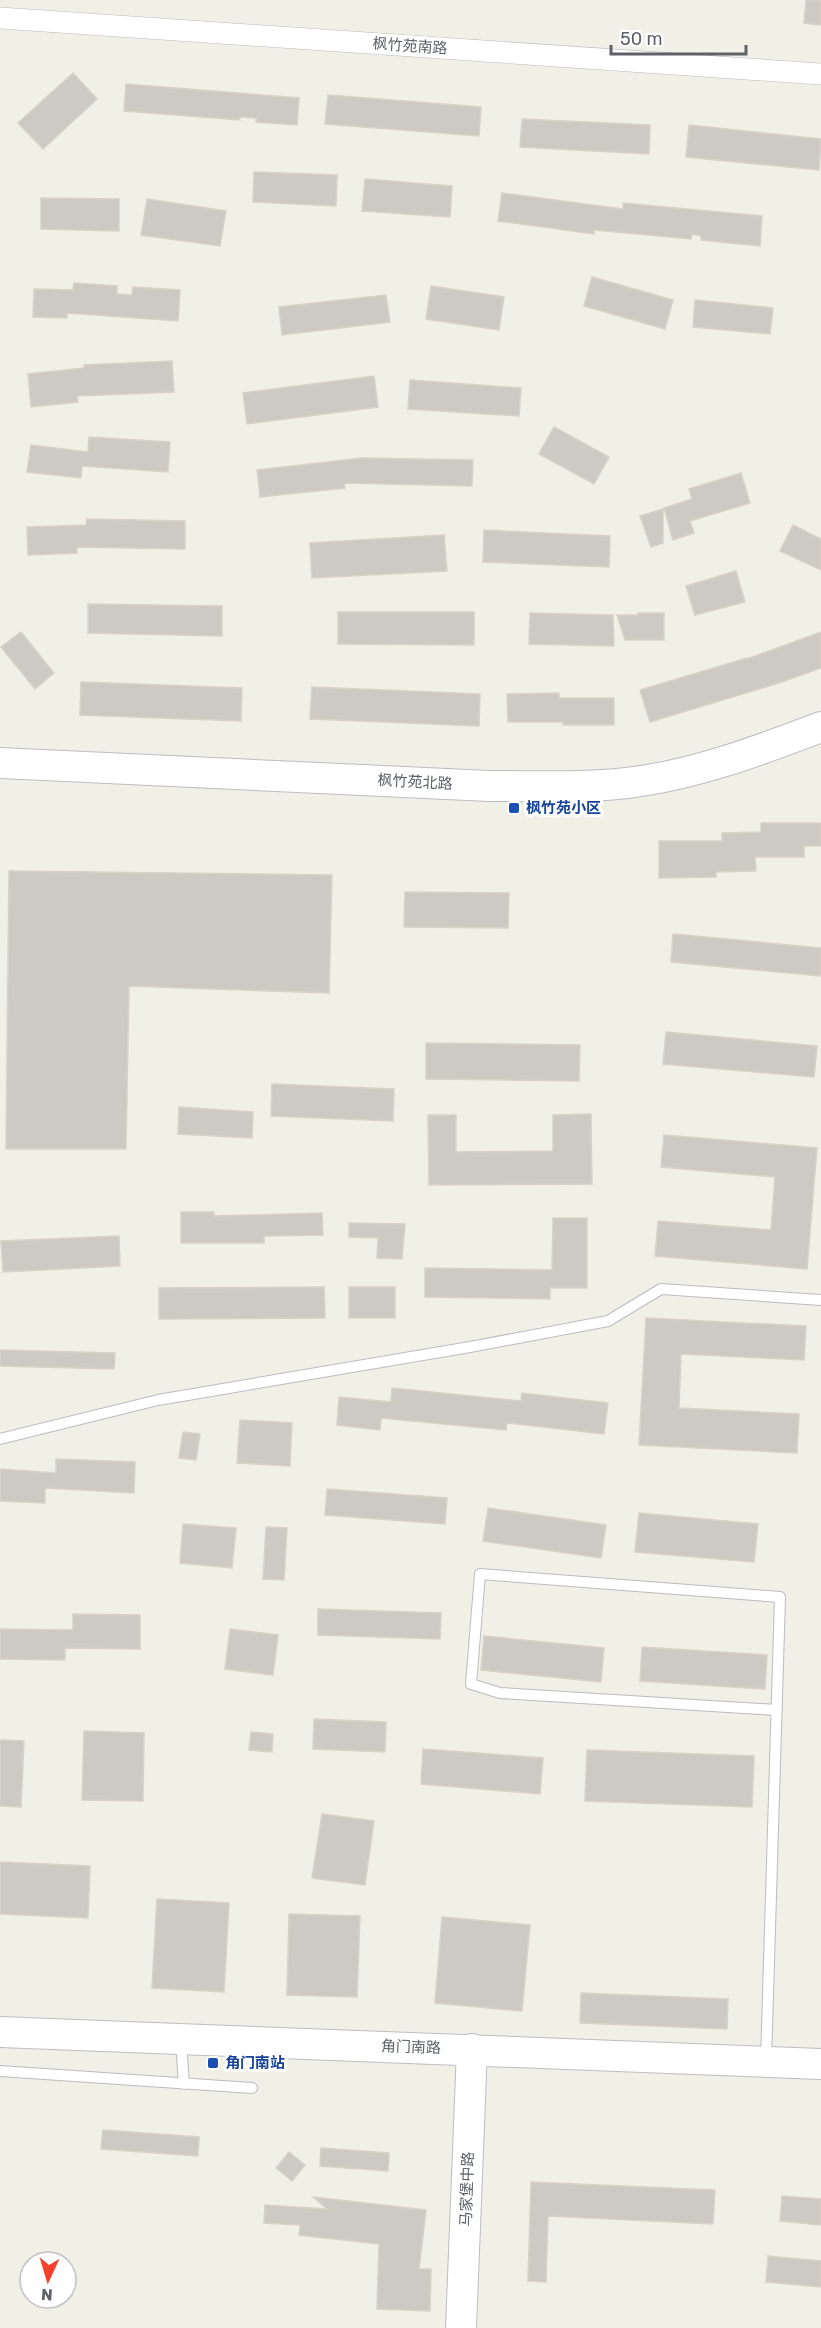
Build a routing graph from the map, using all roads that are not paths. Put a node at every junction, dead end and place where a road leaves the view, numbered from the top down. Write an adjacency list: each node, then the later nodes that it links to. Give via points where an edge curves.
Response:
1 (0, 18): 2 (street, 枫竹苑南路)
2 (821, 74)
3 (821, 727): 4 (street, 枫竹苑北路, via 749,755 688,772 627,783 568,786 489,786)
4 (0, 763)
5 (821, 1300): 6 (lane, via 661,1289 608,1322 158,1400)
6 (0, 1439)
7 (777, 1710): 7 (lane, via 780,1597 480,1574 471,1684 500,1693); 11 (lane)
8 (0, 2032): 9 (street, 角门南路)
9 (180, 2038): 10 (street, 角门南路); 14 (lane)
10 (472, 2049): 11 (street, 角门南路); 16 (street, 马家堡中路)
11 (766, 2062): 12 (street, 角门南路)
12 (821, 2064)
13 (0, 2071): 14 (lane)
14 (184, 2084): 15 (lane)
15 (252, 2088)
16 (461, 2328)

